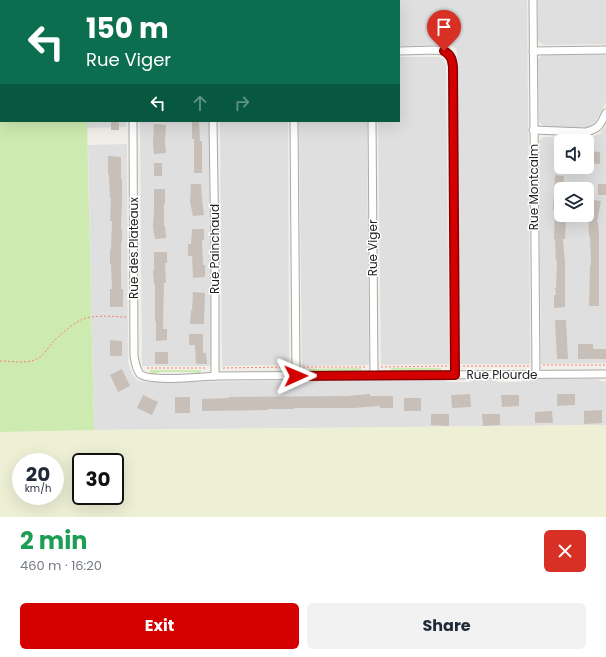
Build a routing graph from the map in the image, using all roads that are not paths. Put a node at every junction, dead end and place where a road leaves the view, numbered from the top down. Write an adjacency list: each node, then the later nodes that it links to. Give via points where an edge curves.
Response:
1 (532, 0): 4 (street, Rue Montcalm)
2 (606, 50): 4 (street)
3 (400, 51): 14 (street, via 444,51 452,59)
4 (533, 51): 10 (street, Rue Montcalm)
5 (606, 113): 10 (street, via 599,126 586,132)
6 (133, 122): 11 (street, Rue des Plateaux, via 134,356)
7 (213, 122): 16 (street, Rue Painchaud)
8 (294, 122): 17 (street)
9 (372, 122): 13 (street, Rue Viger)
10 (534, 130): 15 (street, Rue Montcalm)
11 (140, 373): 16 (street, Rue Plourde, via 158,378)
12 (606, 374): 15 (street, Rue Plourde)
13 (374, 375): 14 (street, Rue Plourde); 17 (street, Rue Plourde)
14 (455, 375): 15 (street, Rue Plourde)
15 (536, 375)
16 (215, 376): 17 (street, Rue Plourde)
17 (296, 376)

